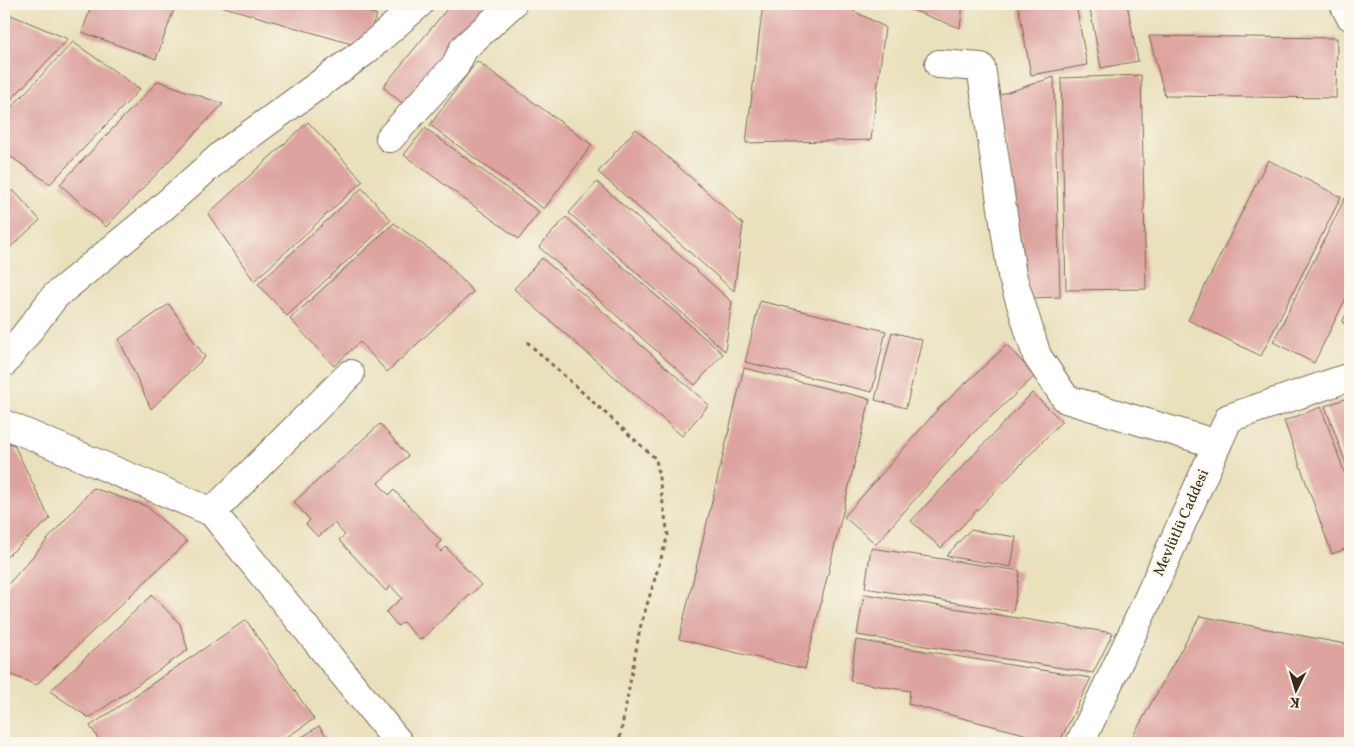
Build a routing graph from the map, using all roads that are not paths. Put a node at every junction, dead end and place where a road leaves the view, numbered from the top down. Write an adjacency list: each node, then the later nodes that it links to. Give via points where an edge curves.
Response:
1 (419, 4): 7 (street, via 364,52 223,154 55,296)
2 (512, 4): 6 (street, via 464,48 455,66)
3 (1344, 4): 4 (street)
4 (1350, 16)
5 (940, 64): 11 (street, via 981,67 1012,276 1037,356 1066,399)
6 (390, 138)
7 (4, 363)
8 (350, 374): 12 (street)
9 (1350, 377): 11 (street, Mevlütlü Caddesi, via 1229,418)
10 (4, 424): 12 (street)
11 (1217, 444): 14 (street, Mevlütlü Caddesi)
12 (212, 512): 13 (street)
13 (399, 743)
14 (1080, 743)

